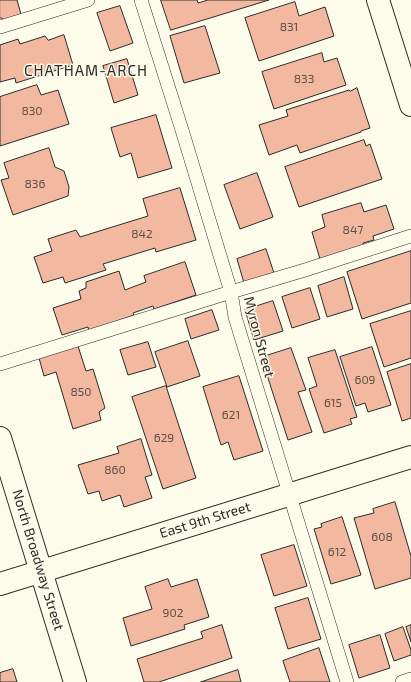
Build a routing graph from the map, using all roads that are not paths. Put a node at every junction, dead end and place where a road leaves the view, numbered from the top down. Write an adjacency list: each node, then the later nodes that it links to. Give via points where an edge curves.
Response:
1 (88, 0): 4 (lane)
2 (141, 0): 7 (lane, Myron Street)
3 (378, 0): 5 (street)
4 (0, 26)
5 (411, 105)
6 (411, 236): 7 (lane)
7 (231, 292): 8 (lane); 11 (lane, Myron Street, via 235,317)
8 (0, 364)
9 (0, 438): 12 (street, North Broadway Street)
10 (411, 457): 11 (street, East 9th Street)
11 (289, 494): 12 (street, East 9th Street); 16 (lane, Myron Street)
12 (41, 572): 13 (street, East 9th Street); 15 (street, North Broadway Street)
13 (0, 584)
14 (411, 679): 17 (lane)
15 (75, 682)
16 (347, 682)
17 (402, 682)

